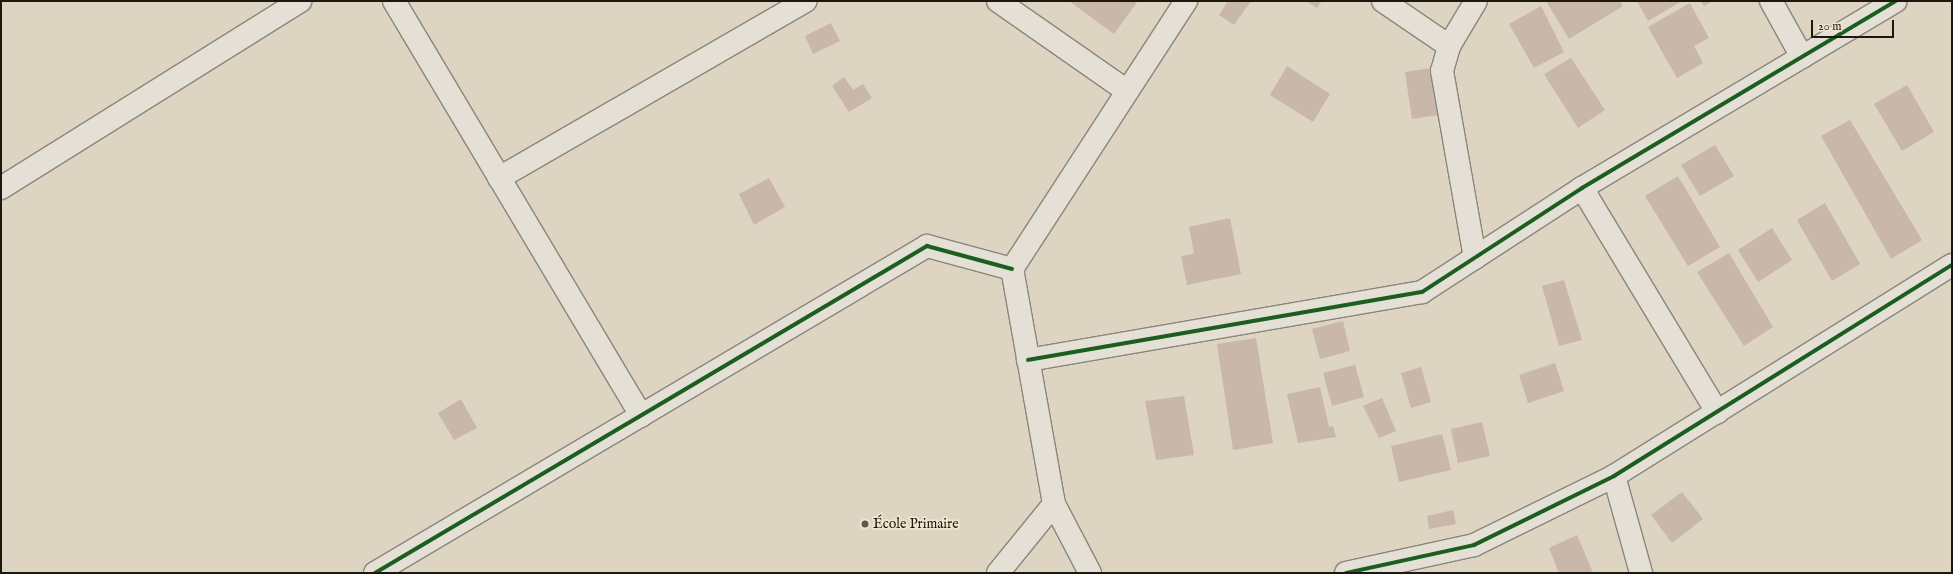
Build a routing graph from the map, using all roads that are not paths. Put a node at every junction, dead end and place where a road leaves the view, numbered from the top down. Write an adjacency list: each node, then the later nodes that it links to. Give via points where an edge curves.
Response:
1 (300, 1): 14 (street)
2 (394, 1): 13 (street)
3 (806, 1): 13 (street)
4 (998, 1): 12 (street)
5 (1186, 1): 12 (street)
6 (1383, 1): 10 (street)
7 (1476, 1): 10 (street)
8 (1771, 1): 11 (street)
9 (1896, 1): 11 (street)
10 (1449, 46): 16 (street, via 1442,71)
11 (1802, 57): 15 (street)
12 (1127, 91): 18 (street)
13 (499, 178): 21 (street)
14 (1, 188)
15 (1582, 188): 16 (street); 20 (street)
16 (1475, 258): 19 (street, via 1422,292)
17 (1952, 265): 20 (street)
18 (1012, 269): 19 (street); 21 (street, via 927,246)
19 (1028, 360): 23 (street)
20 (1717, 412): 22 (street)
21 (640, 416): 25 (street)
22 (1614, 476): 24 (street, via 1474,545); 29 (street)
23 (1054, 504): 26 (street); 27 (street)
24 (1371, 570): 28 (street)
25 (375, 573)
26 (998, 573)
27 (1090, 573)
28 (1346, 573)
29 (1641, 573)

